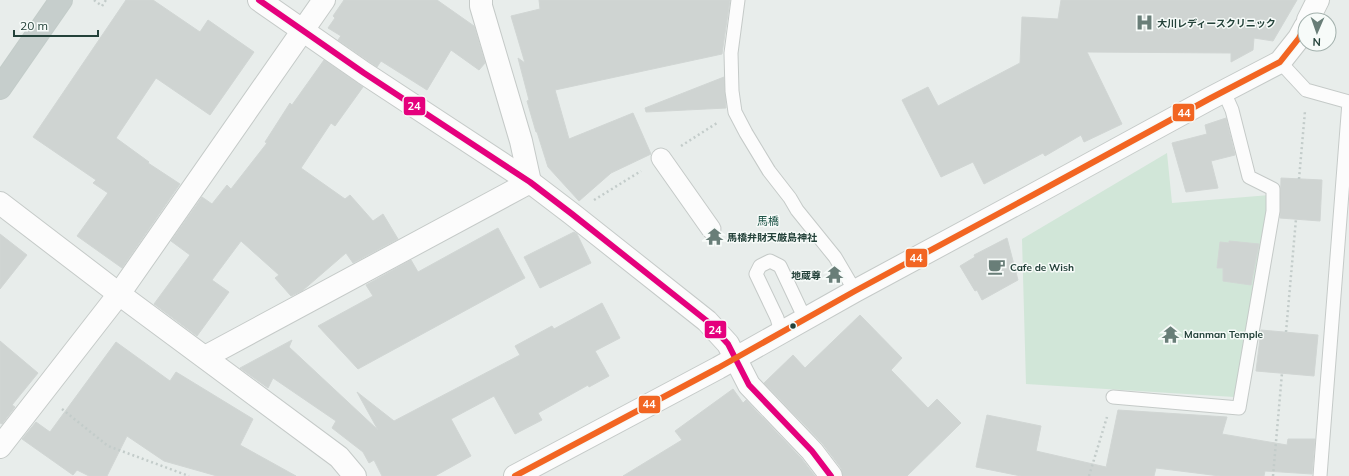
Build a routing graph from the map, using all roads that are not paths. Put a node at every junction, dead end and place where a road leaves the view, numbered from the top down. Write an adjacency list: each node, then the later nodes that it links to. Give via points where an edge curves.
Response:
1 (61, 0): 11 (highway)
2 (259, 0): 8 (street)
3 (324, 0): 8 (street)
4 (480, 0): 15 (street, via 521,141)
5 (738, 0): 18 (lane, via 731,53 735,112 769,171 835,257)
6 (1318, 0): 7 (street)
7 (1312, 12)
8 (303, 30): 15 (street); 19 (street)
9 (1297, 41): 10 (street)
10 (1280, 62): 12 (street); 13 (lane, via 1306,90)
11 (0, 88)
12 (1224, 92): 18 (street); 24 (lane, via 1232,110 1248,176 1273,188 1273,211 1239,408)
13 (1349, 102): 29 (lane)
14 (661, 158): 17 (street)
15 (530, 182): 22 (street); 23 (street, via 707,321 728,344)
16 (0, 203): 19 (street)
17 (711, 229)
18 (854, 291): 20 (street)
19 (119, 294): 22 (street); 25 (street)
20 (805, 319): 21 (street); 21 (lane, via 780,266 770,261 760,266 756,274)
21 (781, 332): 23 (street)
22 (205, 357): 26 (street, via 339,458)
23 (735, 358): 27 (street); 28 (street, via 749,385 812,451)
24 (1114, 397)
25 (0, 447)
26 (354, 476)
27 (515, 476)
28 (831, 476)
29 (1320, 476)

